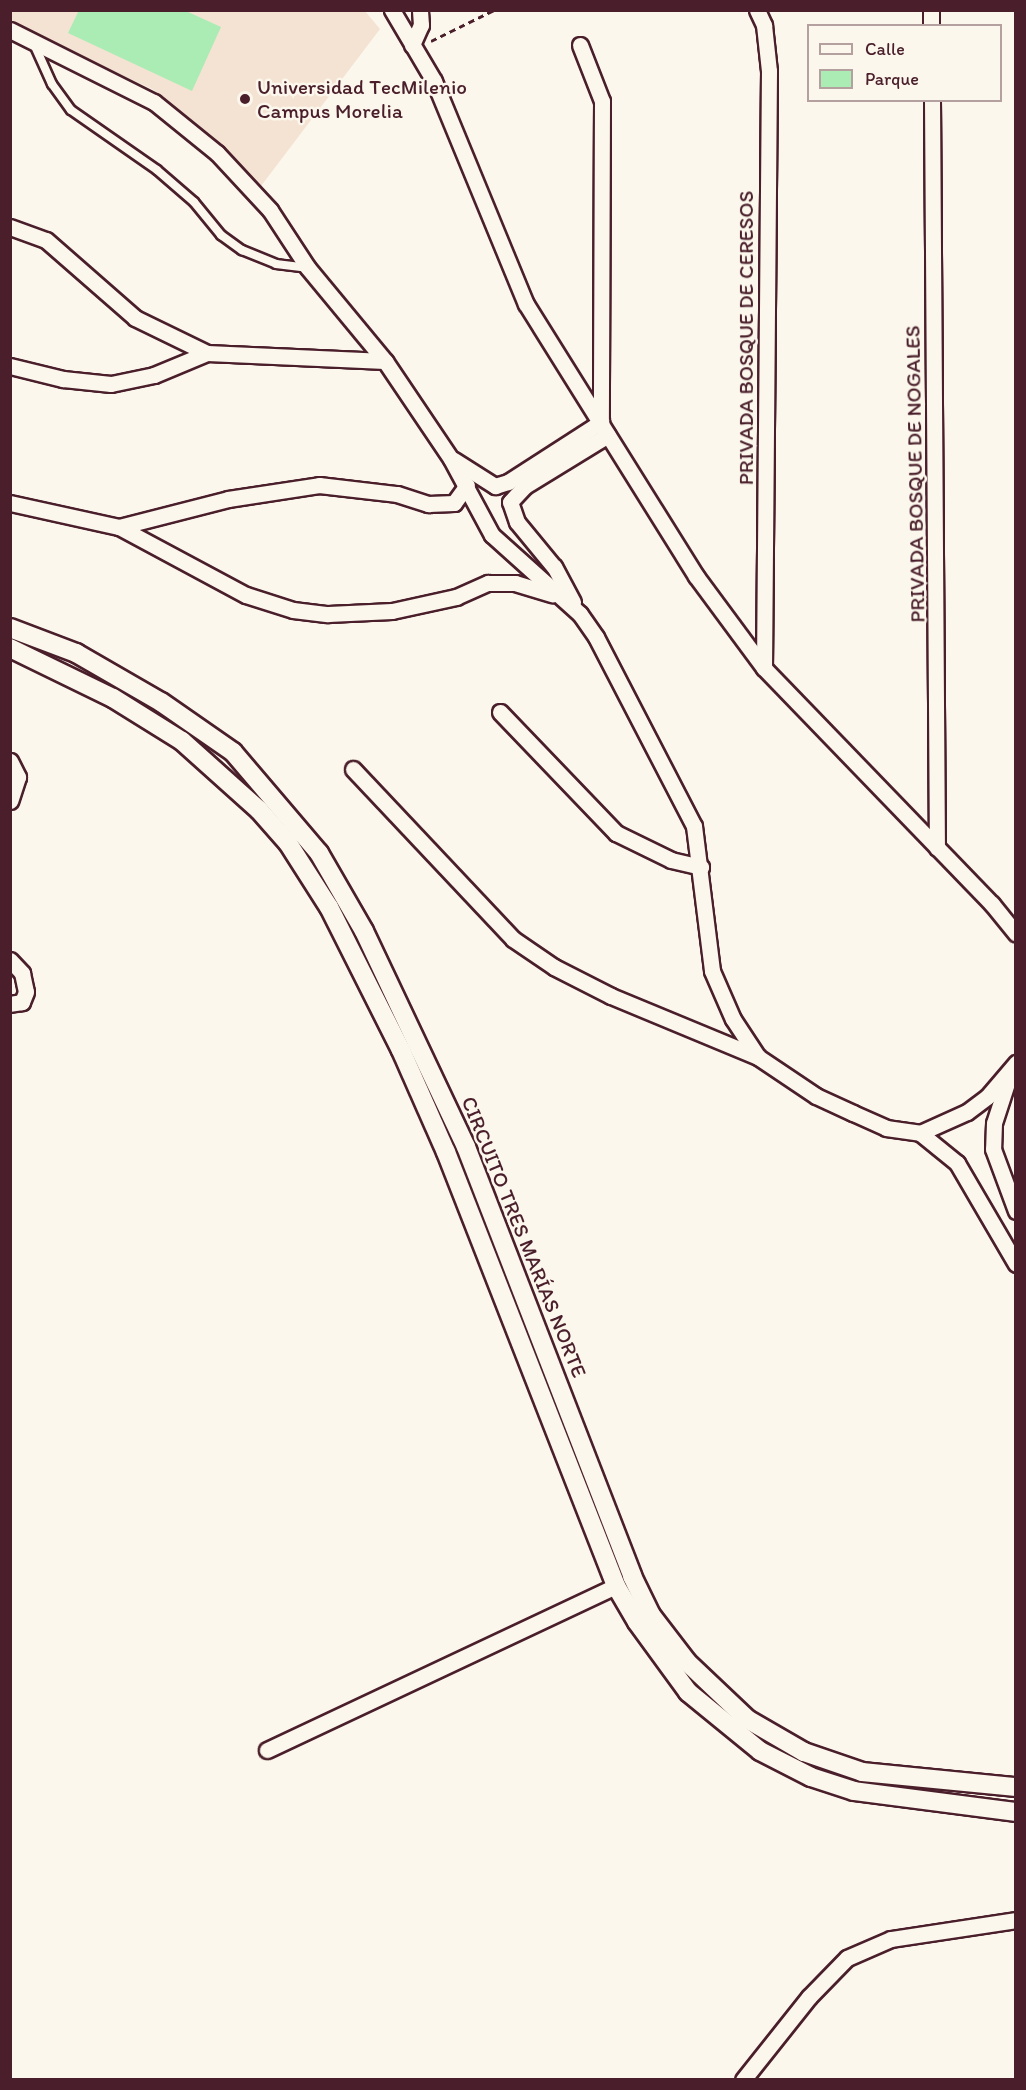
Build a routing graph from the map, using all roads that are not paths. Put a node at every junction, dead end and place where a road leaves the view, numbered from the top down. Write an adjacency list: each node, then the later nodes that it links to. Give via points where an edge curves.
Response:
1 (392, 10): 7 (street)
2 (420, 10): 7 (street, via 421,25)
3 (757, 10): 23 (street, PRIVADA BOSQUE DE CERESOS, via 764,25 769,71)
4 (11, 33): 5 (street)
5 (32, 40): 10 (street, via 154,102 217,153 270,210); 10 (lane, via 52,84 71,111 157,170 194,202 221,235 276,264)
6 (580, 45): 14 (street, via 602,101)
7 (414, 47): 14 (street, via 434,81 526,304)
8 (932, 102): 28 (street, PRIVADA BOSQUE DE NOGALES)
9 (10, 227): 11 (street, via 46,240 135,318)
10 (308, 268): 12 (street)
11 (207, 353): 12 (street); 13 (street, via 154,375 111,384 63,379)
12 (385, 361): 15 (street)
13 (10, 366)
14 (604, 429): 15 (street, via 495,486); 20 (street, via 525,486 510,502 511,513 554,567); 23 (street, via 696,576)
15 (451, 459): 16 (street)
16 (466, 485): 18 (street, via 454,503 428,504 397,494 319,484 228,499); 19 (street, via 492,535)
17 (10, 503): 18 (street)
18 (119, 527): 19 (street, via 246,595 293,610 328,614 392,611 456,597 488,583 537,587)
19 (565, 599): 20 (street)
20 (580, 614): 29 (street, via 602,647 694,826)
21 (10, 628): 36 (street, CIRCUITO TRES MARÍAS NORTE, via 76,653 161,702 233,752 279,802 319,853 364,931)
22 (10, 648): 37 (street, CIRCUITO TRES MARÍAS NORTE, via 113,698 182,741 213,765 281,835 329,907 401,1050)
23 (764, 668): 28 (street)
24 (500, 712): 29 (street, via 616,833 671,860)
25 (10, 761): 27 (street, via 18,777)
26 (353, 769): 33 (street, via 513,939 554,968 611,996)
27 (10, 801)
28 (938, 848): 30 (street)
29 (701, 867): 33 (street, via 712,971 733,1019)
30 (1016, 934)
31 (10, 960): 32 (street, via 22,973 26,992 22,1002)
32 (10, 1005)
33 (758, 1057): 35 (street, via 816,1096 886,1128)
34 (1016, 1064): 35 (street, via 987,1097 967,1112); 38 (street, via 1001,1095 993,1149)
35 (920, 1133): 39 (street, via 957,1163)
36 (466, 1147): 37 (street); 41 (street, CIRCUITO TRES MARÍAS NORTE, via 632,1576 651,1615)
37 (446, 1152): 40 (street, CIRCUITO TRES MARÍAS NORTE)
38 (1016, 1212)
39 (1016, 1264)
40 (616, 1586): 42 (street, CIRCUITO TRES MARÍAS NORTE); 43 (street)
41 (705, 1681): 42 (street); 44 (street, CIRCUITO TRES MARÍAS NORTE, via 747,1719 804,1752 862,1772)
42 (688, 1692): 45 (street, CIRCUITO TRES MARÍAS NORTE, via 760,1750 811,1777 854,1791)
43 (267, 1750)
44 (1016, 1787)
45 (1016, 1812)
46 (1016, 1920): 47 (street, via 891,1939 847,1958 808,1997)
47 (742, 2079)

